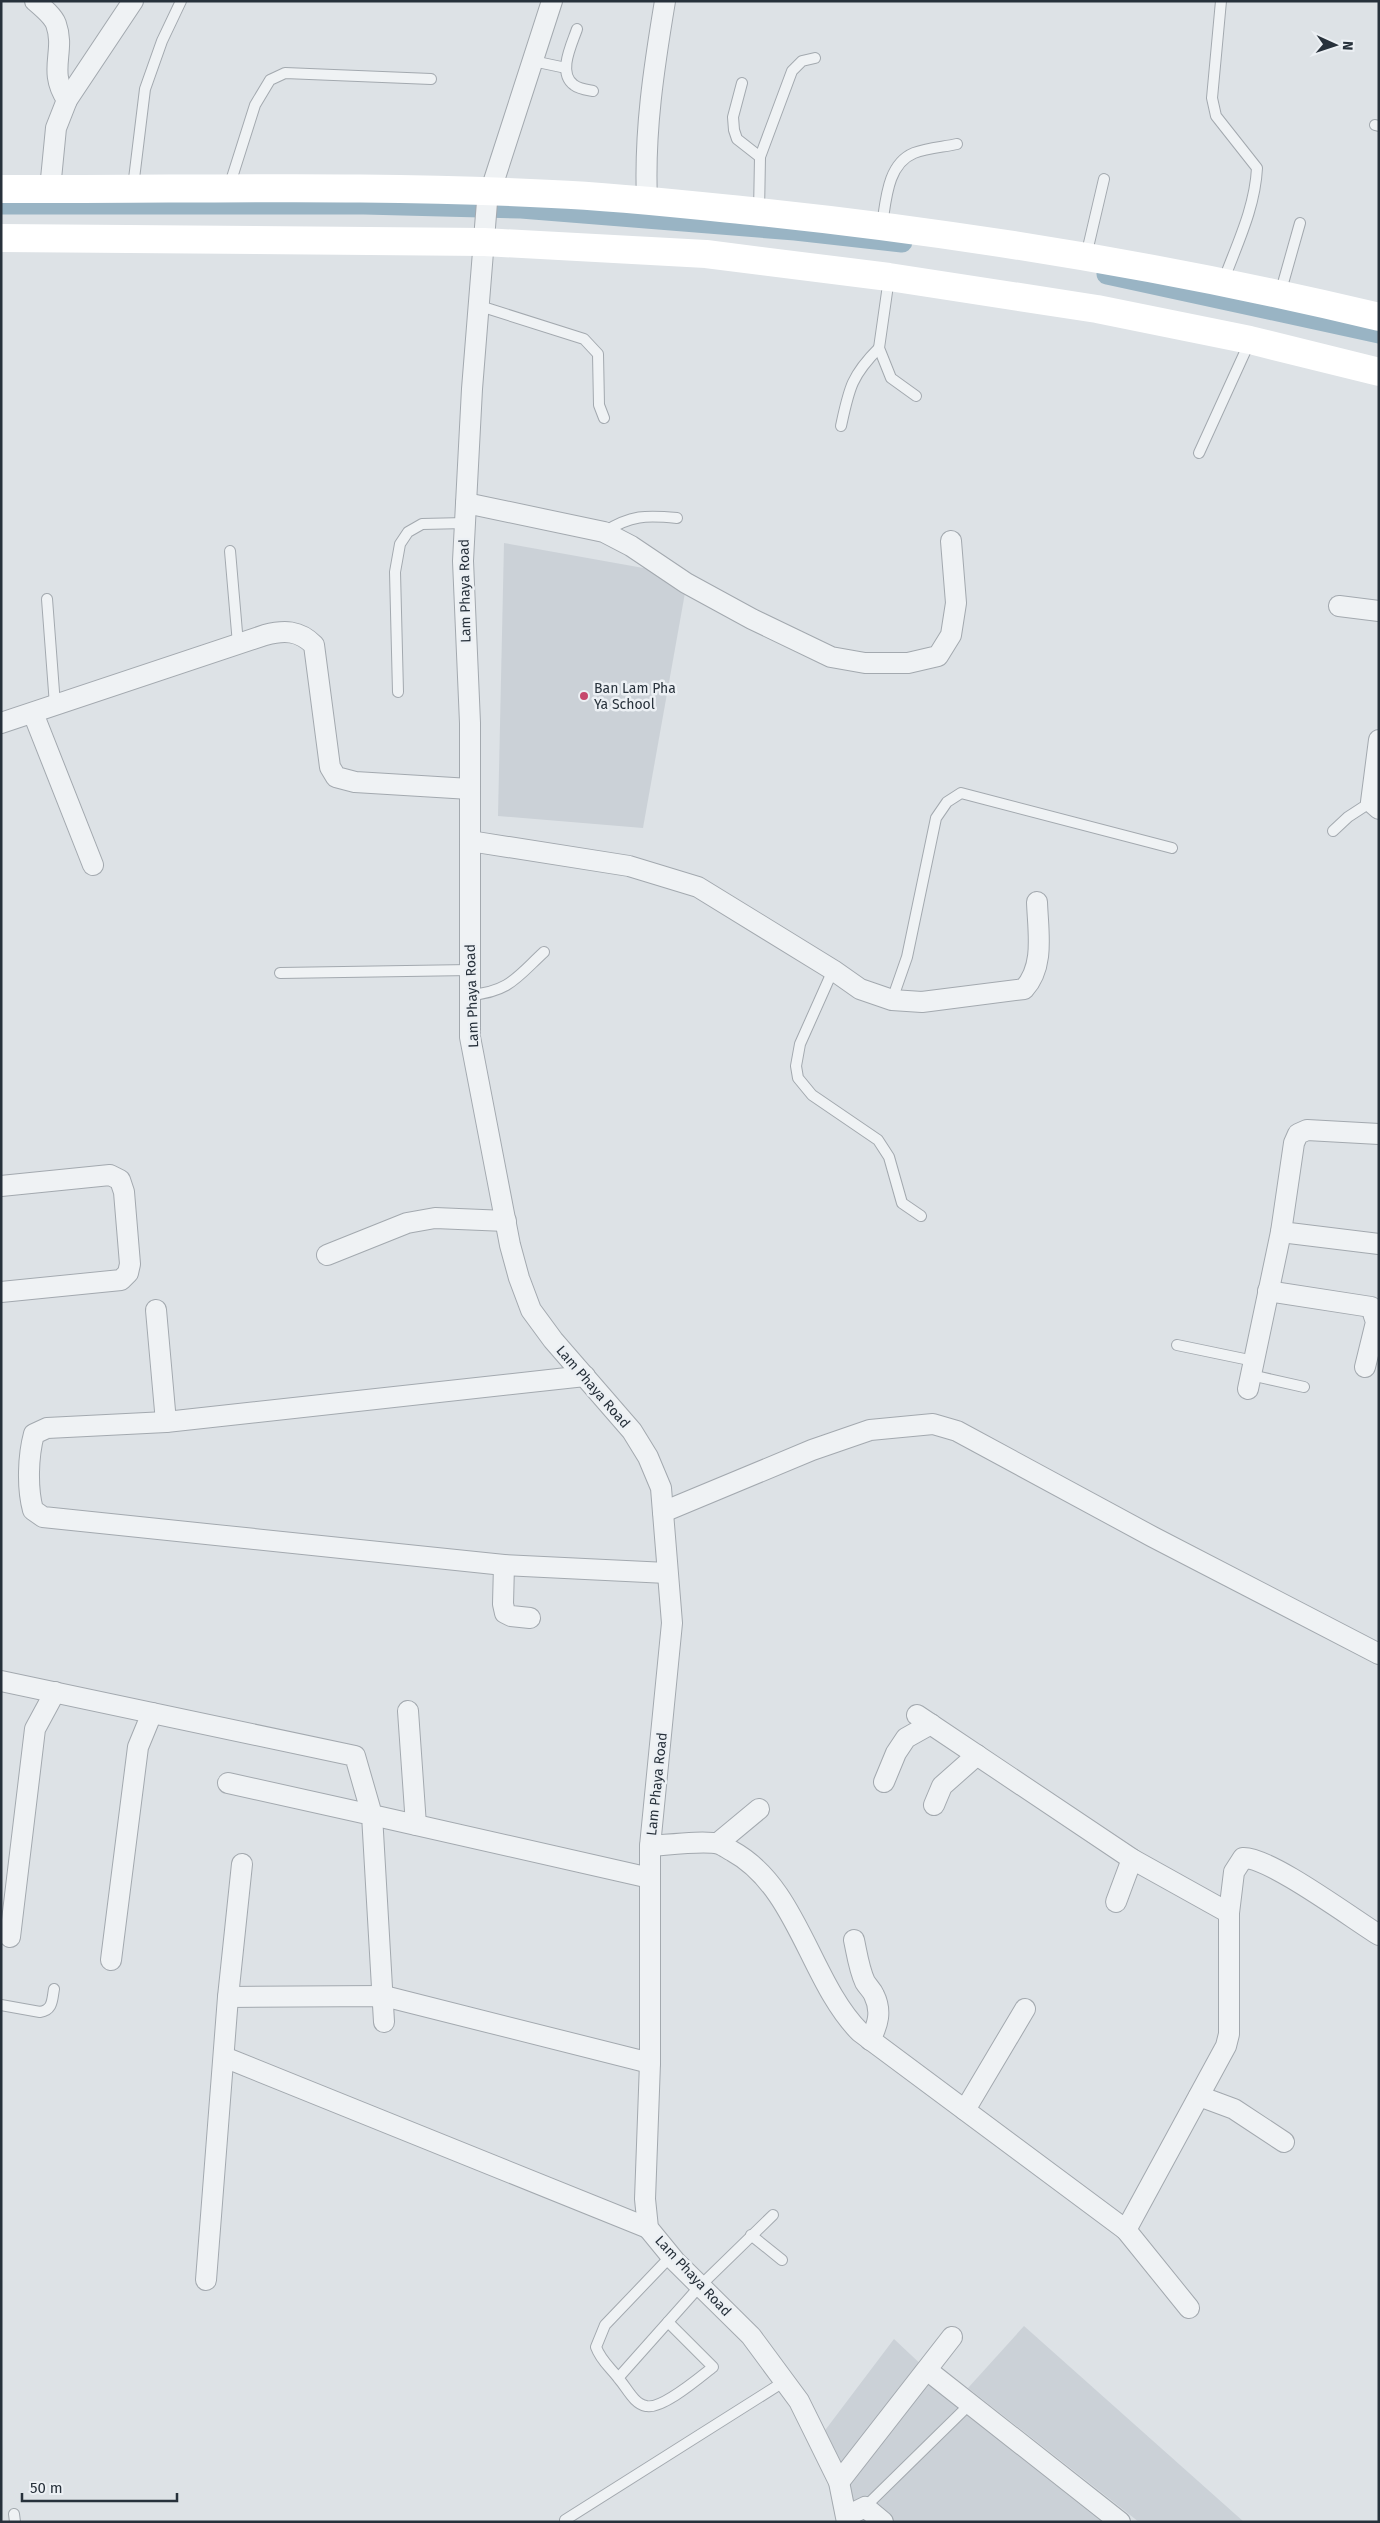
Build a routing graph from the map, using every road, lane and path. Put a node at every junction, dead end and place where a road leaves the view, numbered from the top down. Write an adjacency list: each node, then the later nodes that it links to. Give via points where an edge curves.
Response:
1 (35, 1): 14 (street, via 56,23 59,41 57,82)
2 (133, 1): 14 (street)
3 (181, 1): 21 (lane, via 145,89)
4 (552, 1): 9 (street, Lam Phaya Road)
5 (665, 1): 23 (street, via 651,87 645,162)
6 (1221, 1): 31 (lane, via 1212,98 1216,116 1257,168 1256,190)
7 (577, 30): 10 (lane)
8 (815, 58): 16 (lane, via 802,62 792,71)
9 (533, 61): 10 (lane); 22 (street, Lam Phaya Road)
10 (566, 68): 13 (lane, via 574,86)
11 (431, 79): 18 (lane, via 285,73 270,80 255,104)
12 (742, 83): 16 (lane, via 733,117 734,130 737,139)
13 (593, 91)
14 (66, 100): 20 (street, via 56,128)
15 (957, 144): 26 (lane, via 913,153 897,166 888,189)
16 (760, 157): 24 (lane)
17 (1104, 179): 29 (lane)
18 (229, 188): 21 (street); 22 (street, via 389,188)
19 (1, 189): 20 (street)
20 (50, 189): 21 (street)
21 (133, 189)
22 (489, 197): 23 (street); 27 (street, Lam Phaya Road)
23 (647, 200): 24 (street)
24 (759, 212): 26 (street)
25 (1300, 223): 32 (lane)
26 (882, 225): 29 (street)
27 (484, 237): 28 (street); 30 (street, via 706,254); 33 (street, Lam Phaya Road)
28 (1, 238)
29 (1086, 257): 31 (street)
30 (889, 277): 35 (street, via 1097,309); 36 (lane)
31 (1223, 283): 32 (street)
32 (1280, 295): 34 (street)
33 (480, 306): 39 (lane, via 584,339 598,354 599,405); 42 (street, Lam Phaya Road)
34 (1377, 313)
35 (1250, 340): 37 (street); 41 (lane)
36 (879, 348): 38 (lane, via 891,378); 40 (lane, via 862,365 851,383)
37 (1379, 372)
38 (916, 396)
39 (604, 418)
40 (841, 426)
41 (1199, 454)
42 (465, 513): 44 (street); 51 (lane, via 422,524 408,532 400,544 395,572); 56 (street, Lam Phaya Road, via 463,561)
43 (677, 518): 44 (lane, via 645,515 620,522)
44 (604, 532): 45 (street, via 752,619 831,656 865,663 908,663 938,656 950,635 956,604)
45 (951, 541)
46 (230, 551): 50 (lane)
47 (46, 599): 52 (lane)
48 (1339, 606): 49 (street)
49 (1379, 611)
50 (238, 644): 52 (street); 56 (street, via 289,631 306,636 314,645 330,767 336,777 355,782)
51 (398, 692)
52 (55, 706): 53 (street)
53 (33, 713): 54 (street); 61 (street)
54 (2, 719)
55 (1379, 740): 57 (street)
56 (470, 789): 59 (street, Lam Phaya Road)
57 (1375, 806): 58 (lane, via 1348,817)
58 (1332, 831)
59 (470, 841): 64 (street, Lam Phaya Road); 65 (street, via 629,866 698,887)
60 (1172, 848): 68 (lane, via 961,793 947,802 936,818 907,957)
61 (93, 865)
62 (1037, 902): 68 (street, via 1039,956 1034,978 1024,989 922,1002)
63 (544, 952): 67 (lane, via 505,987 491,993)
64 (470, 970): 66 (lane); 67 (street, Lam Phaya Road)
65 (833, 970): 68 (street, via 860,990); 71 (lane, via 800,1044 796,1066 798,1078 812,1095 878,1140 889,1157 902,1203)
66 (280, 973)
67 (470, 995): 72 (street, Lam Phaya Road, via 470,1037)
68 (892, 1000)
69 (1379, 1134): 73 (street, via 1306,1130 1298,1134)
70 (1, 1186): 76 (street, via 110,1174 120,1180 124,1192 130,1264 128,1273 121,1280)
71 (921, 1216)
72 (506, 1220): 75 (street, via 435,1218); 82 (street, Lam Phaya Road, via 519,1278 532,1310)
73 (1281, 1232): 74 (street); 77 (street)
74 (1379, 1244)
75 (327, 1255)
76 (1, 1292)
77 (1268, 1292): 80 (street, via 1371,1307 1376,1322); 81 (street)
78 (156, 1310): 84 (street)
79 (1177, 1345): 81 (lane)
80 (1365, 1367)
81 (1251, 1375): 83 (lane)
82 (585, 1376): 84 (street); 85 (street, Lam Phaya Road, via 632,1431 648,1457 661,1488)
83 (1304, 1387)
84 (166, 1422): 86 (street, via 47,1428 34,1434 30,1499 33,1510 43,1517)
85 (662, 1512): 87 (street, Lam Phaya Road); 89 (street, via 812,1450 870,1430 933,1424 957,1432)
86 (504, 1565): 87 (street); 88 (street, via 505,1613)
87 (667, 1573): 102 (street, Lam Phaya Road, via 672,1623)
88 (530, 1618)
89 (1379, 1654)
90 (1, 1681): 91 (street)
91 (55, 1692): 93 (street); 109 (street, via 35,1729)
92 (408, 1711): 100 (street)
93 (152, 1713): 99 (street, via 355,1756); 111 (street, via 138,1747)
94 (977, 1755): 95 (street, via 924,1720 896,1753); 97 (street, via 942,1786); 103 (street)
95 (884, 1782)
96 (228, 1783): 99 (street)
97 (934, 1804)
98 (759, 1809): 101 (street)
99 (372, 1815): 100 (street); 113 (street)
100 (416, 1825): 105 (street)
101 (718, 1843): 102 (street); 118 (street, via 745,1858 765,1879 795,1922 840,2008)
102 (650, 1846): 105 (street, Lam Phaya Road)
103 (1132, 1859): 106 (street); 107 (street)
104 (242, 1864): 114 (street)
105 (650, 1878): 120 (street, Lam Phaya Road)
106 (1116, 1902)
107 (1229, 1913): 108 (street, via 1234,1872 1243,1858 1251,1858 1275,1869); 121 (street, via 1230,2034)
108 (1379, 1935)
109 (10, 1937)
110 (854, 1940): 118 (street, via 859,1966 878,2010 879,2025)
111 (111, 1960)
112 (54, 1989): 115 (lane, via 47,2011)
113 (384, 1996): 114 (street); 117 (street); 120 (street)
114 (228, 1997): 119 (street)
115 (1, 2005)
116 (1025, 2009): 122 (street)
117 (384, 2022)
118 (870, 2040): 122 (street)
119 (224, 2057): 125 (street); 130 (street)
120 (650, 2063): 125 (street, Lam Phaya Road, via 645,2199)
121 (1199, 2096): 123 (street, via 1234,2109); 126 (street)
122 (965, 2110): 126 (street)
123 (1284, 2142)
124 (773, 2215): 127 (lane)
125 (648, 2228): 128 (street, Lam Phaya Road)
126 (1126, 2230): 132 (street)
127 (751, 2235): 129 (lane); 131 (lane)
128 (672, 2256): 131 (street, Lam Phaya Road); 136 (lane, via 605,2325 596,2347)
129 (782, 2260)
130 (206, 2280)
131 (700, 2286): 133 (lane); 137 (street, Lam Phaya Road, via 751,2336)
132 (1189, 2308)
133 (668, 2322): 136 (lane); 136 (lane, via 713,2367 655,2406 646,2406 633,2398)
134 (952, 2337): 135 (street)
135 (927, 2370): 138 (street); 139 (street)
136 (619, 2378)
137 (785, 2381): 139 (street, Lam Phaya Road, via 818,2436); 142 (lane)
138 (970, 2404): 140 (lane); 144 (street)
139 (839, 2482): 141 (street, Lam Phaya Road)
140 (865, 2507): 141 (street); 143 (street)
141 (847, 2519)
142 (565, 2520)
143 (883, 2522)
144 (1120, 2522)

